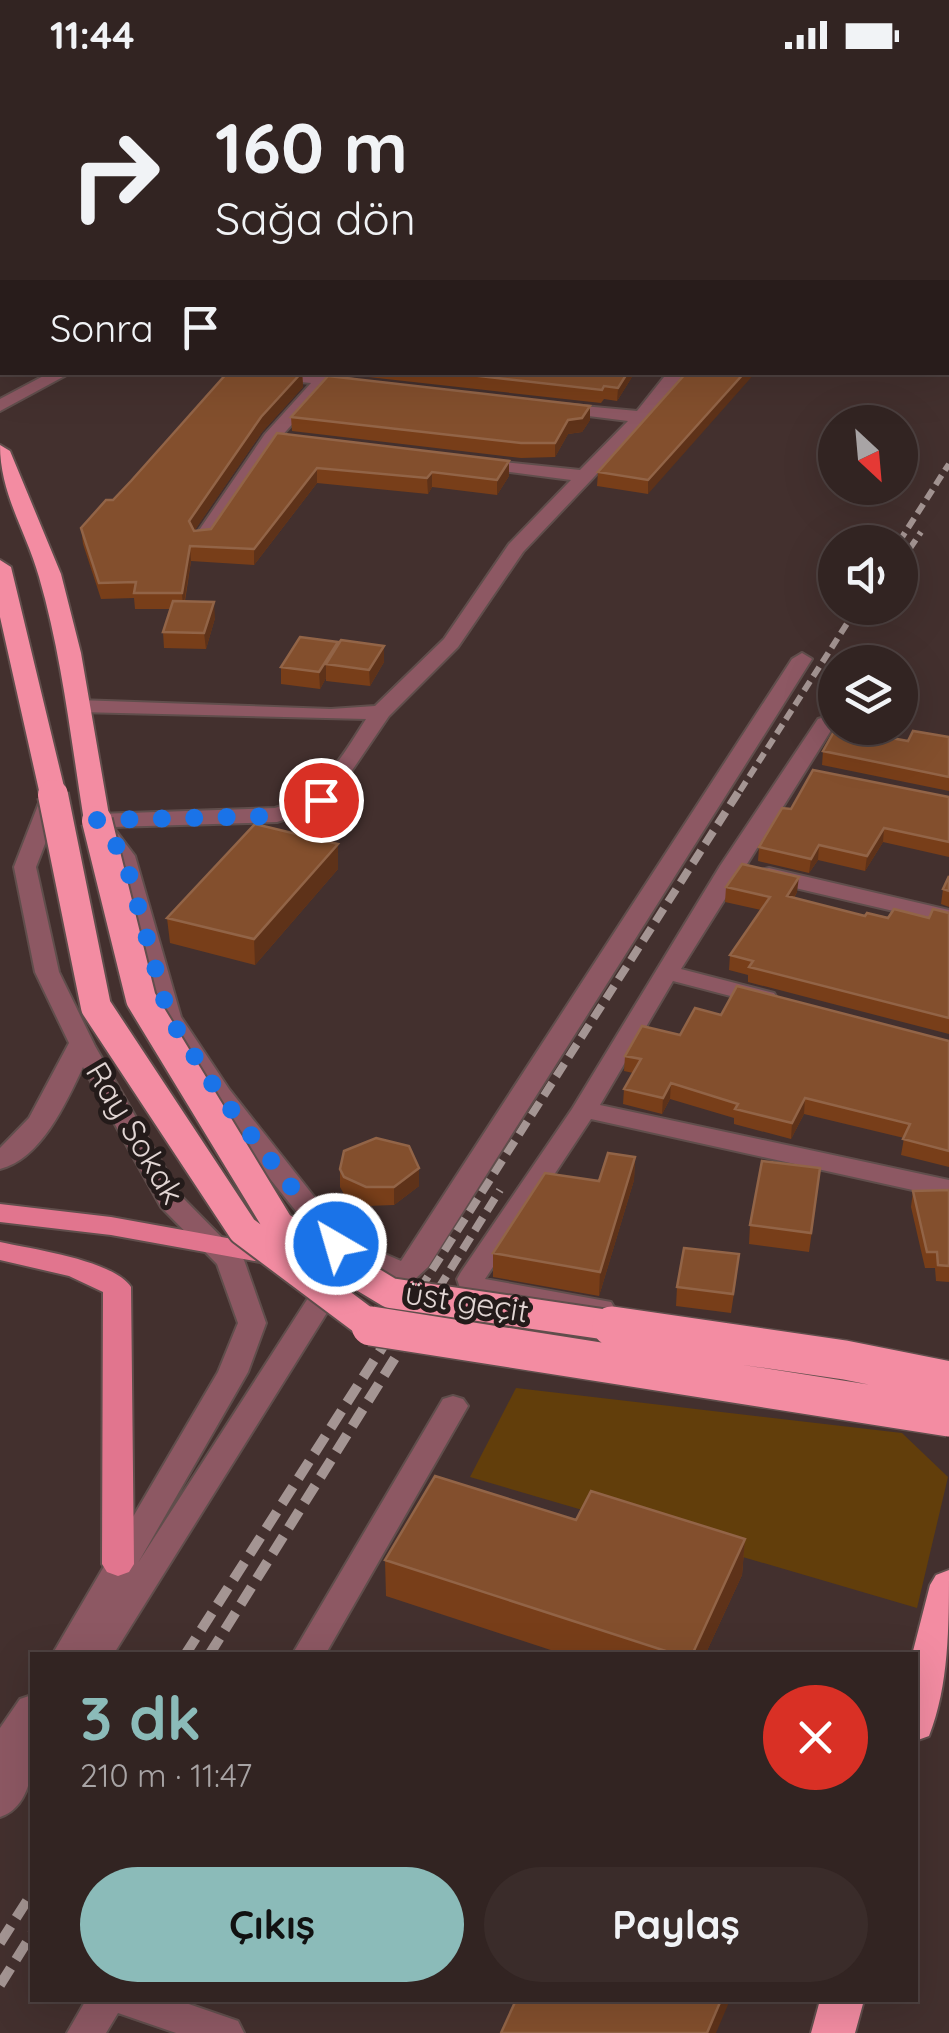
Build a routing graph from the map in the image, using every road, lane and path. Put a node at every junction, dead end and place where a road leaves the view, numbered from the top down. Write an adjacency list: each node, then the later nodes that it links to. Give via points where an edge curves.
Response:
1 (58, 375): 6 (street)
2 (675, 375): 7 (street)
3 (328, 376): 4 (street); 8 (street)
4 (385, 386)
5 (543, 405): 7 (street)
6 (0, 406)
7 (642, 417): 12 (street)
8 (271, 438): 9 (street); 13 (street)
9 (290, 441)
10 (0, 451): 16 (highway, via 46,562)
11 (466, 462): 12 (street)
12 (583, 476): 17 (street, via 516,548 451,644)
13 (202, 539)
14 (0, 567): 19 (highway, üst geçit)
15 (802, 658): 32 (street, via 418,1260 404,1273)
16 (78, 706): 17 (street); 20 (highway)
17 (381, 712): 20 (street, via 332,786 306,808 277,816)
18 (818, 739): 21 (street, via 804,772)
19 (53, 796): 25 (street, Ray Sokak, via 25,867 48,972); 36 (highway, üst geçit, bridge, via 96,1007 243,1230 372,1326)
20 (97, 820): 32 (street, via 124,856 169,1017); 34 (highway, bridge, via 141,999 279,1226 390,1293)
21 (731, 866): 22 (street); 23 (street)
22 (949, 918)
23 (669, 972): 24 (street); 26 (street)
24 (781, 1002)
25 (82, 1044): 27 (street, via 21,1148); 30 (street, Ray Sokak, via 171,1201)
26 (584, 1110): 28 (street); 33 (street, via 504,1222 470,1278 473,1290)
27 (0, 1161)
28 (949, 1189)
29 (0, 1213): 30 (main road)
30 (215, 1245): 32 (main road); 37 (street, Ray Sokak, via 230,1260 252,1323 233,1372)
31 (0, 1251): 37 (main road, via 77,1269 117,1287)
32 (334, 1255): 40 (street, via 324,1295)
33 (949, 1361)
34 (949, 1381)
35 (452, 1406): 41 (street)
36 (949, 1417)
37 (118, 1564): 39 (street, Ray Sokak)
38 (949, 1585): 43 (highway)
39 (70, 1652)
40 (98, 1652)
41 (310, 1652)
42 (30, 1711): 45 (street)
43 (918, 1714)
44 (30, 1755): 46 (street)
45 (0, 1756)
46 (0, 1802)
47 (105, 2002): 50 (street)
48 (134, 2002): 51 (street)
49 (841, 2002): 52 (highway)
50 (86, 2033)
51 (226, 2033)
52 (833, 2033)

